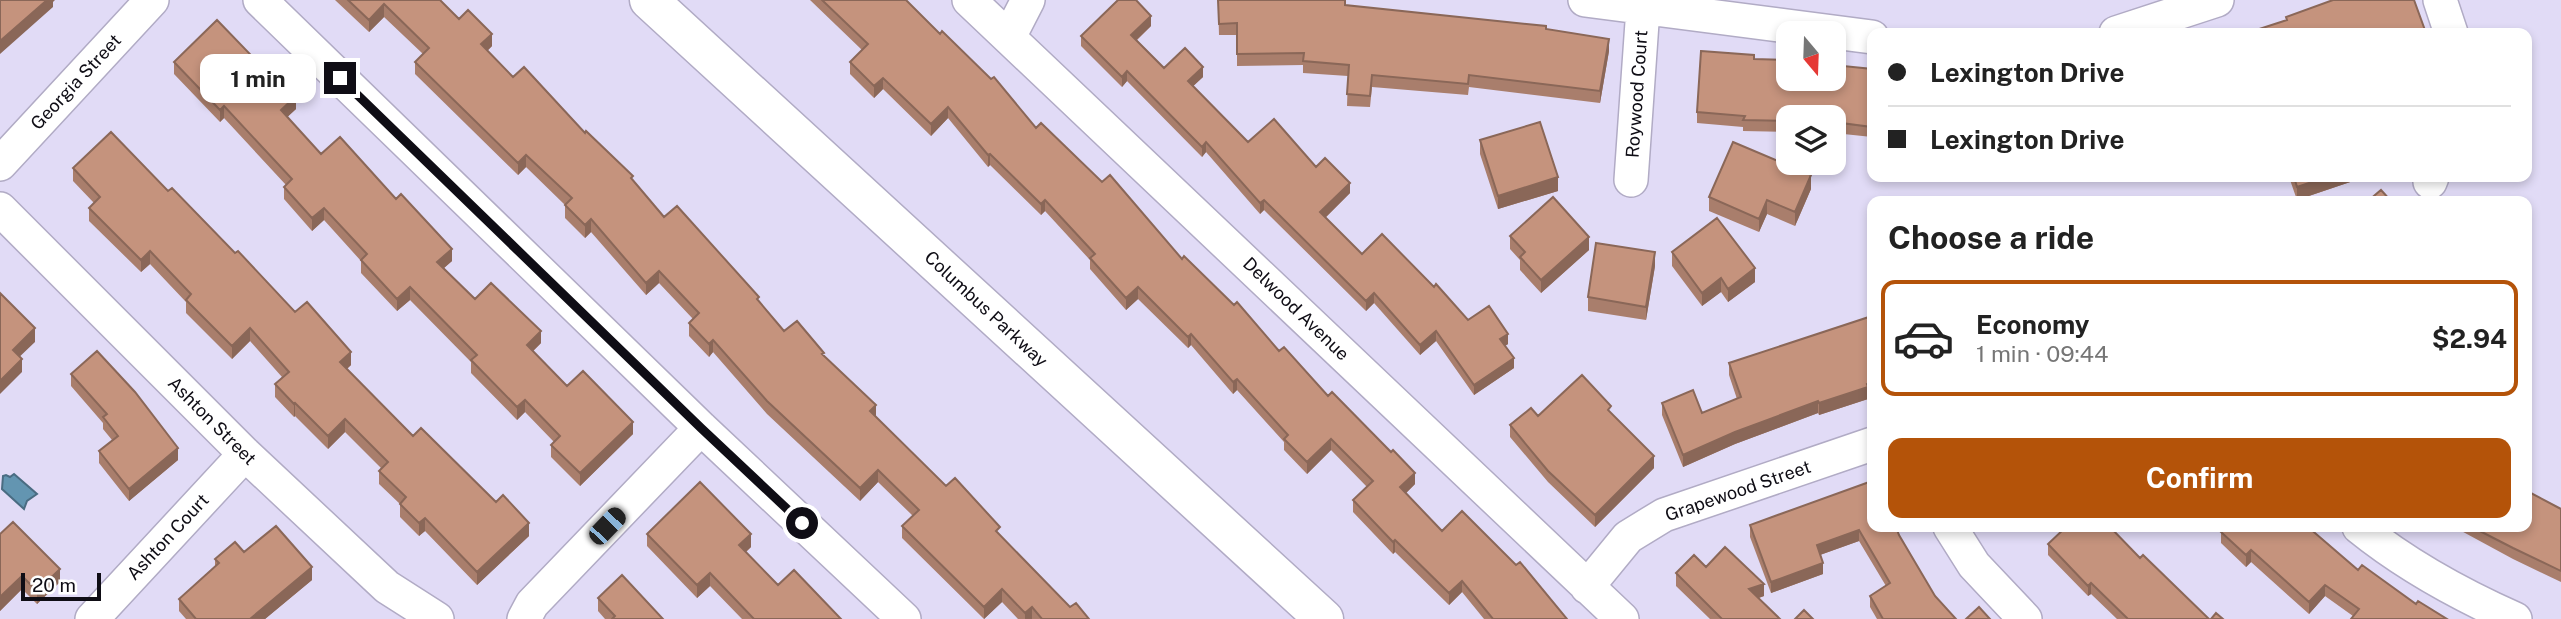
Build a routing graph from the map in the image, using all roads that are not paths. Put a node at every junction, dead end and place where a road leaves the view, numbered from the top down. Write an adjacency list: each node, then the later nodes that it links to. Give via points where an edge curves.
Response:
1 (152, 0): 14 (street, Georgia Street)
2 (260, 0): 17 (street)
3 (649, 0): 27 (main road, Columbus Parkway)
4 (969, 0): 13 (street, Delwood Avenue)
5 (1028, 0): 13 (street)
6 (1585, 0): 9 (street)
7 (2217, 0): 10 (street)
8 (2440, 0): 11 (street)
9 (1643, 8): 12 (street); 15 (street, Roywood Court)
10 (2131, 28)
11 (2449, 28)
12 (1867, 36)
13 (1010, 37): 22 (street, Delwood Avenue)
14 (0, 164)
15 (1631, 180)
16 (0, 209): 19 (street, Ashton Street)
17 (701, 428): 25 (street, via 532,604); 26 (street)
18 (1867, 446): 22 (street, Grapewood Street, via 1664,515 1628,537)
19 (245, 454): 23 (street, Ashton Court); 24 (street, Ashton Street, via 387,587)
20 (1953, 532): 29 (street, via 1974,565)
21 (2367, 532): 30 (street, via 2408,561)
22 (1587, 587): 28 (street, Delwood Avenue)
23 (92, 619)
24 (437, 619)
25 (524, 619)
26 (904, 619)
27 (1324, 619)
28 (1622, 619)
29 (2025, 619)
30 (2515, 619)

